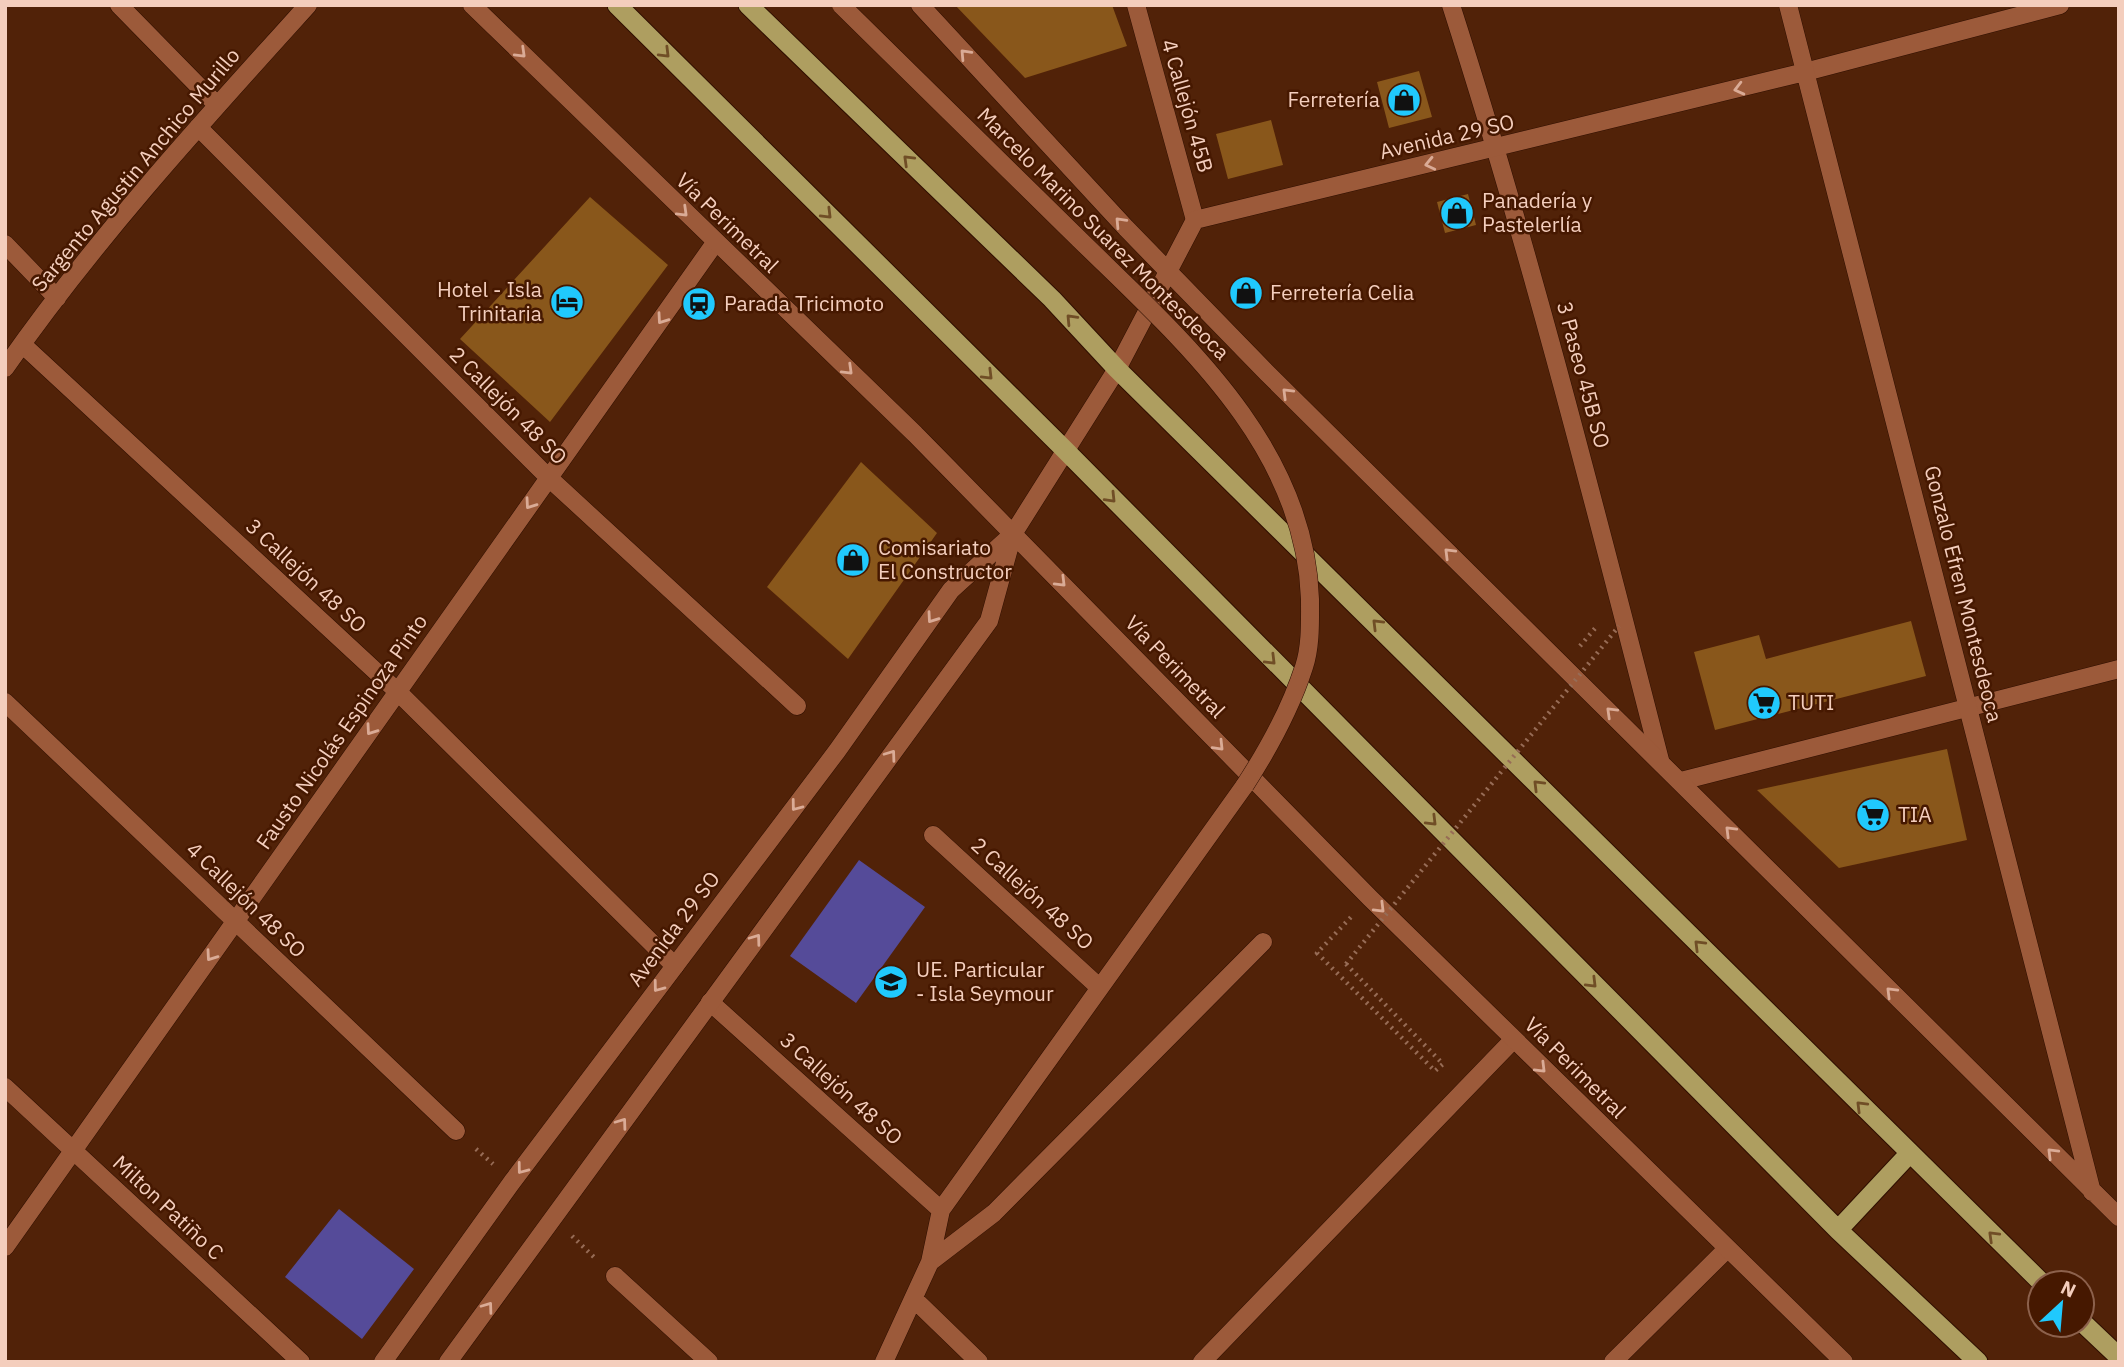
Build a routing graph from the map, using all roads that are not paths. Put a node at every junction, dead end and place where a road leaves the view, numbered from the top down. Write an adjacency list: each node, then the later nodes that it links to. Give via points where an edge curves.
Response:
1 (118, 5): 13 (street)
2 (308, 5): 13 (street, Sargento Agustin Anchico Murillo)
3 (472, 5): 17 (street, Vía Perimetral, one-way to 17)
4 (617, 5): 24 (highway, one-way to 24)
5 (748, 5): 23 (highway, one-way to 5, via 1052,299)
6 (841, 5): 38 (street, Marcelo Marino Suarez Montesdeoca, bridge, via 1162,321 1223,388 1267,449 1300,526 1311,626 1305,665 1282,724 1245,785)
7 (920, 5): 19 (street, one-way to 7)
8 (1136, 5): 16 (street, 4 Callejón 45B)
9 (1451, 5): 15 (street, 3 Paseo 45B SO)
10 (1788, 5): 12 (street, Gonzalo Efren Montesdeoca)
11 (2060, 5): 12 (street, Avenida 29 SO)
12 (1805, 72): 15 (street, Avenida 29 SO, one-way to 15); 31 (street, Gonzalo Efren Montesdeoca)
13 (217, 105): 14 (street, Sargento Agustin Anchico Murillo)
14 (198, 127): 20 (street, Sargento Agustin Anchico Murillo); 25 (street, 2 Callejón 48 SO)
15 (1497, 148): 16 (street, Avenida 29 SO, one-way to 16); 32 (street, 3 Paseo 45B SO)
16 (1195, 220): 19 (street, Avenida 29 SO)
17 (715, 243): 25 (street, Fausto Nicolás Espinoza Pinto, one-way to 25); 26 (street, Vía Perimetral, one-way to 26)
18 (5, 244): 20 (street)
19 (1167, 271): 23 (street, Avenida 29 SO); 32 (street, one-way to 19)
20 (57, 298): 21 (street, Sargento Agustin Anchico Murillo)
21 (22, 344): 22 (street, Sargento Agustin Anchico Murillo); 28 (street, 3 Callejón 48 SO)
22 (5, 368)
23 (1117, 369): 24 (street, Avenida 29 SO); 44 (highway, one-way to 23)
24 (1064, 449): 26 (street, Avenida 29 SO); 48 (highway, one-way to 48)
25 (549, 478): 28 (street, Fausto Nicolás Espinoza Pinto, one-way to 28); 30 (street, 2 Callejón 48 SO)
26 (1013, 534): 37 (street, Avenida 29 SO, one-way to 37, via 951,590 837,751); 39 (street, Avenida 29 SO, one-way to 26, via 989,621); 40 (street, Vía Perimetral, one-way to 40)
27 (2119, 669): 31 (street)
28 (398, 692): 35 (street, Fausto Nicolás Espinoza Pinto, one-way to 35); 37 (street, 3 Callejón 48 SO)
29 (5, 702): 35 (street, 4 Callejón 48 SO)
30 (797, 706)
31 (1968, 708): 33 (street); 45 (street, Gonzalo Efren Montesdeoca)
32 (1660, 760): 33 (street)
33 (1681, 781): 45 (street, one-way to 33)
34 (933, 835): 38 (street, 2 Callejón 48 SO)
35 (236, 922): 42 (street, 4 Callejón 48 SO); 43 (street, Fausto Nicolás Espinoza Pinto, one-way to 43)
36 (1263, 943): 51 (street, via 994,1213)
37 (675, 965): 58 (street, Avenida 29 SO, one-way to 58)
38 (1100, 988): 46 (street, Marcelo Marino Suarez Montesdeoca)
39 (710, 1002): 46 (street, 3 Callejón 48 SO); 59 (street, Avenida 29 SO, one-way to 39)
40 (1513, 1040): 50 (street, Vía Perimetral, one-way to 50); 63 (street)
41 (5, 1087): 43 (street, Milton Patiño C)
42 (456, 1131)
43 (73, 1151): 49 (street, Fausto Nicolás Espinoza Pinto); 57 (street, Milton Patiño C)
44 (1909, 1154): 48 (highway); 52 (highway, one-way to 44)
45 (2093, 1194): 47 (street)
46 (941, 1210): 51 (street, Marcelo Marino Suarez Montesdeoca)
47 (2119, 1217)
48 (1838, 1230): 66 (highway)
49 (5, 1247)
50 (1726, 1250): 64 (street); 65 (street, Vía Perimetral)
51 (930, 1262): 54 (street, Marcelo Marino Suarez Montesdeoca)
52 (2028, 1269)
53 (615, 1276): 60 (street)
54 (914, 1300): 61 (street, Marcelo Marino Suarez Montesdeoca); 62 (street)
55 (2096, 1335): 56 (highway)
56 (2119, 1357)
57 (301, 1362)
58 (383, 1362)
59 (448, 1362)
60 (709, 1362)
61 (884, 1362)
62 (979, 1362)
63 (1202, 1362)
64 (1613, 1362)
65 (1844, 1362)
66 (1978, 1362)

